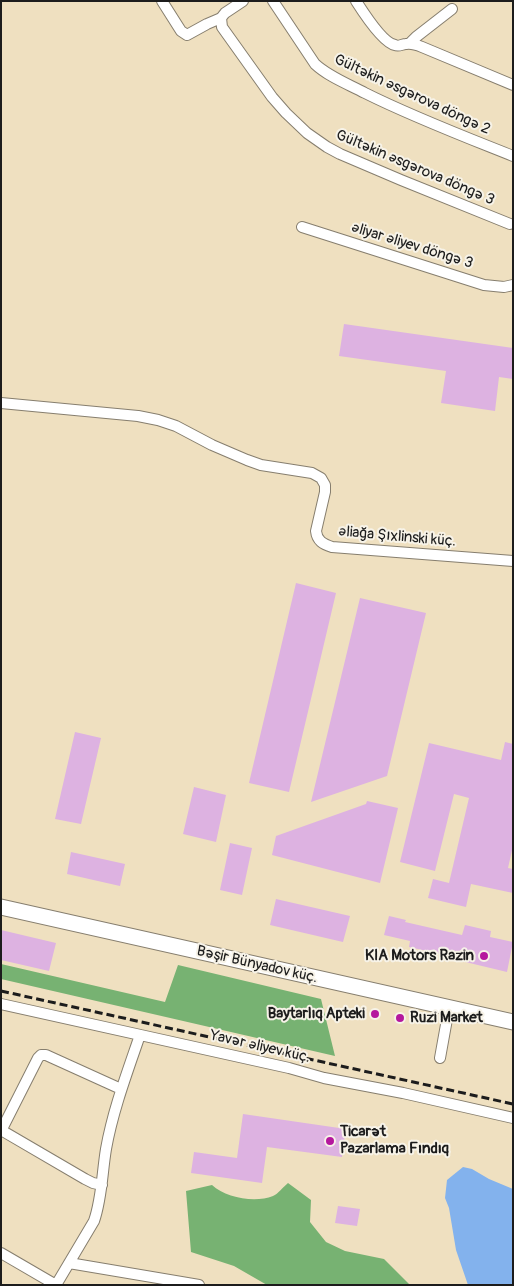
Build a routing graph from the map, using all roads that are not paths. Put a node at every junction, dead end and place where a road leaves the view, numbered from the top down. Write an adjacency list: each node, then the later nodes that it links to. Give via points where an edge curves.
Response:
1 (162, 1): 6 (street, via 187,35)
2 (243, 1): 6 (street)
3 (273, 1): 9 (street, Gültəkin Əsgərova döngə 2, via 315,64 324,72 421,119)
4 (356, 1): 7 (street, via 385,40 398,46)
5 (452, 9): 7 (street)
6 (221, 18): 10 (street, Gültəkin Əsgərova döngə 3, via 222,27 272,97 295,122 326,147)
7 (410, 43): 8 (street)
8 (510, 81)
9 (513, 156)
10 (510, 224)
11 (302, 228): 12 (street, Əliyar Əliyev döngə 3, via 484,285)
12 (513, 285)
13 (1, 403): 14 (street, Əliağa Şıxlinski küç., via 148,417 176,426 246,460 312,473 321,478 325,486 316,531 316,536 325,545)
14 (513, 561)
15 (1, 907): 17 (street, Bəşir Bünyadov küç.)
16 (1, 1004): 19 (street, Yavər Əliyev küç.)
17 (449, 1008): 18 (street, Bəşir Bünyadov küç.); 20 (street)
18 (513, 1022)
19 (140, 1036): 21 (street); 22 (street, Yavər Əliyev küç.)
20 (440, 1058)
21 (121, 1089): 23 (street, via 46,1054 41,1055); 24 (street, via 106,1149)
22 (513, 1118)
23 (1, 1130): 24 (street, via 85,1179)
24 (102, 1185): 26 (street, via 94,1221)
25 (1, 1253): 27 (street)
26 (69, 1263): 27 (street); 28 (street)
27 (56, 1285)
28 (199, 1285)

